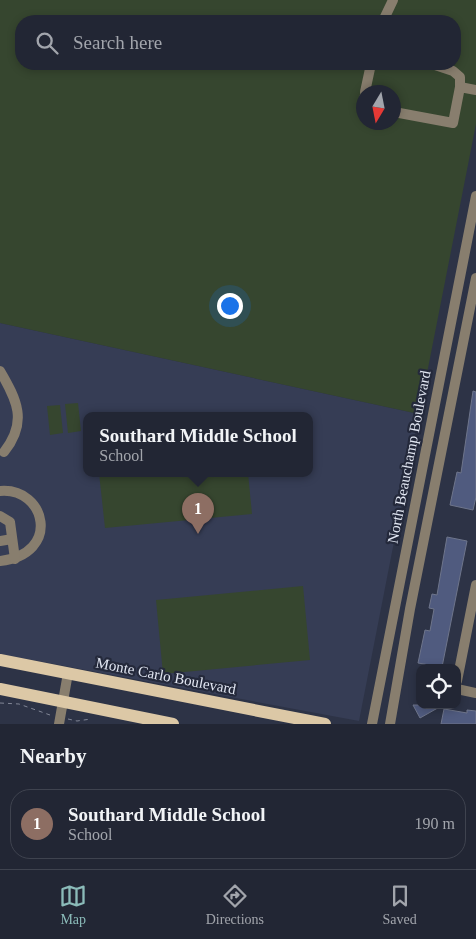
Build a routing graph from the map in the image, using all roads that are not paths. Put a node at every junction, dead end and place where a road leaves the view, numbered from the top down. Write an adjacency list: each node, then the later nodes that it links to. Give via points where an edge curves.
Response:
1 (393, 0): 2 (street)
2 (386, 15)
3 (370, 70): 5 (street)
4 (450, 70): 6 (street, via 460,78)
5 (366, 85)
6 (460, 87): 7 (street); 8 (street, via 453,123)
7 (476, 90)
8 (401, 113)
9 (476, 196): 30 (street, North Beauchamp Boulevard)
10 (476, 278): 31 (street, North Beauchamp Boulevard)
11 (0, 371): 12 (street, via 13,393 18,414 15,436)
12 (4, 452)
13 (0, 491): 17 (street, via 12,491 26,498 36,508 40,520 39,537 34,547)
14 (0, 516): 15 (street, via 10,522)
15 (12, 539): 16 (street); 17 (street)
16 (0, 541)
17 (15, 559): 18 (street)
18 (0, 561)
19 (476, 586): 21 (street)
20 (0, 660): 22 (main road, Monte Carlo Boulevard)
21 (460, 664)
22 (68, 673): 26 (street); 29 (main road, Monte Carlo Boulevard)
23 (0, 689): 26 (main road)
24 (461, 690): 25 (street)
25 (476, 693)
26 (63, 702): 27 (street); 28 (main road)
27 (59, 724)
28 (173, 724)
29 (325, 724)
30 (372, 724)
31 (390, 724)

